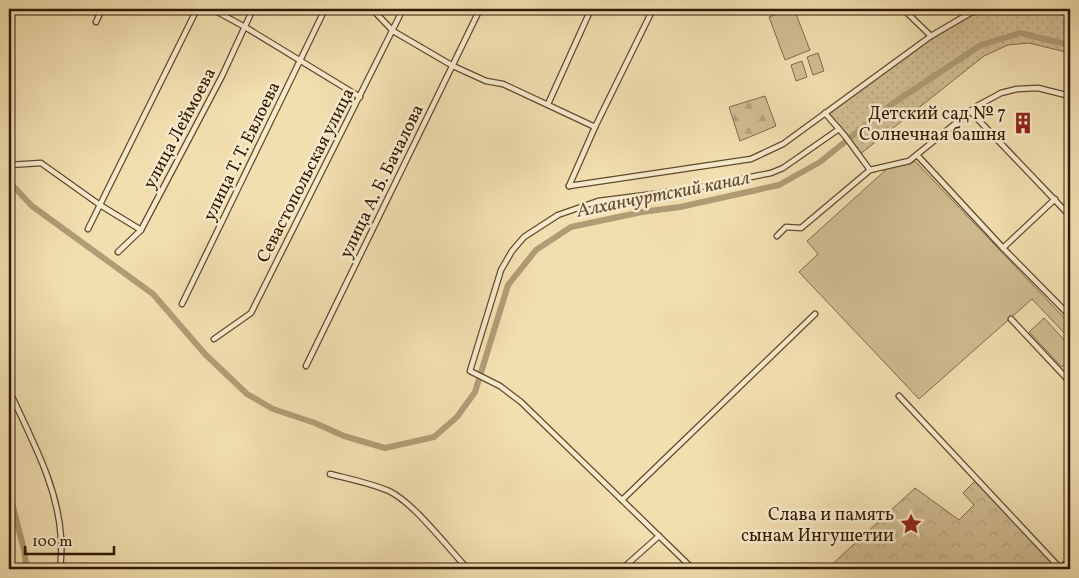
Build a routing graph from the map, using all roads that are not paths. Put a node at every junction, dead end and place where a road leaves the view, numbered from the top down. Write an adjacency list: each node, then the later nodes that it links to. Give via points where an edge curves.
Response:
1 (102, 9): 16 (street)
2 (197, 9): 33 (street)
3 (212, 9): 17 (street)
4 (253, 9): 17 (street, улица Леймоева)
5 (325, 9): 20 (street, улица Т. Т. Евлоева)
6 (372, 9): 18 (street)
7 (403, 9): 18 (street, Севастопольская улица)
8 (480, 9): 21 (street, улица А. Б. Бачалова)
9 (591, 9): 24 (street)
10 (653, 9): 27 (street)
11 (903, 9): 19 (street)
12 (1006, 9): 14 (street)
13 (1048, 9): 15 (street)
14 (973, 11): 19 (street)
15 (1070, 13)
16 (96, 22)
17 (245, 27): 20 (street); 36 (street, улица Леймоева)
18 (393, 31): 21 (street); 23 (street, Севастопольская улица)
19 (931, 36): 26 (street)
20 (300, 62): 23 (street); 40 (street, улица Т. Т. Евлоева)
21 (453, 66): 24 (street); 45 (street, улица А. Б. Бачалова)
22 (1070, 96): 25 (street, via 1038,88 1017,89 1001,93)
23 (360, 97): 44 (street, Севастопольская улица, via 251,313)
24 (548, 104): 27 (street)
25 (970, 111): 29 (street); 32 (street)
26 (825, 113): 27 (street, via 783,144 751,159 569,186); 28 (street)
27 (595, 127)
28 (839, 129): 31 (street); 50 (street, via 771,173 684,190 598,201 558,214 524,237 512,251 501,270 470,371 500,386 521,402)
29 (917, 155): 31 (street, via 909,161); 38 (street)
30 (9, 165): 33 (street, via 41,163)
31 (870, 170): 37 (street, via 801,228 786,227)
32 (1054, 199): 34 (street); 38 (street)
33 (100, 205): 35 (street); 36 (street)
34 (1070, 216)
35 (88, 229)
36 (141, 230): 39 (street, улица Леймоева)
37 (777, 236)
38 (1003, 248): 42 (street)
39 (118, 252)
40 (182, 304)
41 (815, 314): 50 (street)
42 (1070, 316)
43 (1011, 319): 46 (street)
44 (214, 339)
45 (306, 366)
46 (1070, 382)
47 (9, 390): 53 (street, via 44,467 56,506 61,538)
48 (899, 396): 57 (street)
49 (330, 474): 54 (street, via 369,483 409,504)
50 (622, 500): 51 (street)
51 (659, 536): 55 (street); 56 (street)
52 (1070, 560): 57 (street)
53 (60, 569)
54 (468, 569)
55 (622, 569)
56 (693, 569)
57 (1060, 569)

